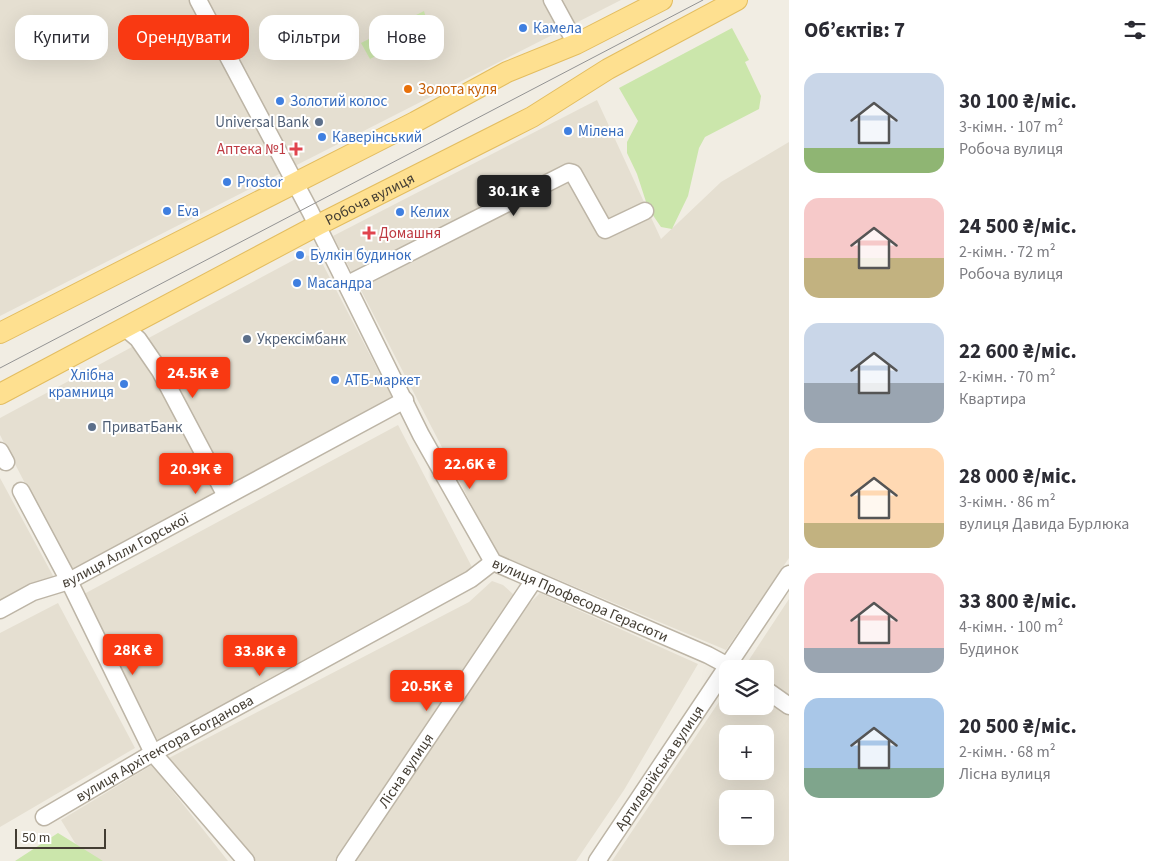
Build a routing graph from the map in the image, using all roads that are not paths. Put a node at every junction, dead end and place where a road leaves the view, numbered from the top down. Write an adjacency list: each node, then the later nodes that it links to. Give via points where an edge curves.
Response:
1 (198, 0): 6 (street, вулиця Професора Герасюти)
2 (552, 0): 5 (street)
3 (662, 0): 5 (main road)
4 (738, 0): 8 (main road, Робоча вулиця, via 608,68 532,117)
5 (576, 44): 6 (main road, via 507,72)
6 (295, 181): 8 (street, вулиця Професора Герасюти); 11 (main road)
7 (645, 211): 9 (street, via 605,230 569,172)
8 (314, 218): 9 (street, вулиця Професора Герасюти); 10 (main road, Робоча вулиця)
9 (348, 284): 13 (street, вулиця Професора Герасюти)
10 (125, 328): 12 (main road, Робоча вулиця); 15 (street, via 138,339 160,370)
11 (0, 333)
12 (0, 394)
13 (405, 400): 15 (street, вулиця Алли Горської); 16 (street, вулиця Професора Герасюти)
14 (21, 491): 19 (street)
15 (226, 496): 19 (street, вулиця Алли Горської)
16 (492, 562): 18 (street, вулиця Професора Герасюти); 26 (street, вулиця Архітектора Богданова, via 471,579)
17 (789, 574): 21 (street, Артилерійська вулиця)
18 (534, 580): 22 (street, вулиця Професора Герасюти); 29 (street, Лісна вулиця)
19 (69, 581): 20 (street, вулиця Алли Горської, via 33,592); 26 (street)
20 (0, 610)
21 (735, 660)
22 (719, 662)
23 (719, 684): 30 (street, Артилерійська вулиця)
24 (774, 696): 25 (street)
25 (789, 706)
26 (153, 753): 27 (street, вулиця Архітектора Богданова); 28 (street)
27 (44, 817)
28 (246, 861)
29 (344, 861)
30 (597, 861)

